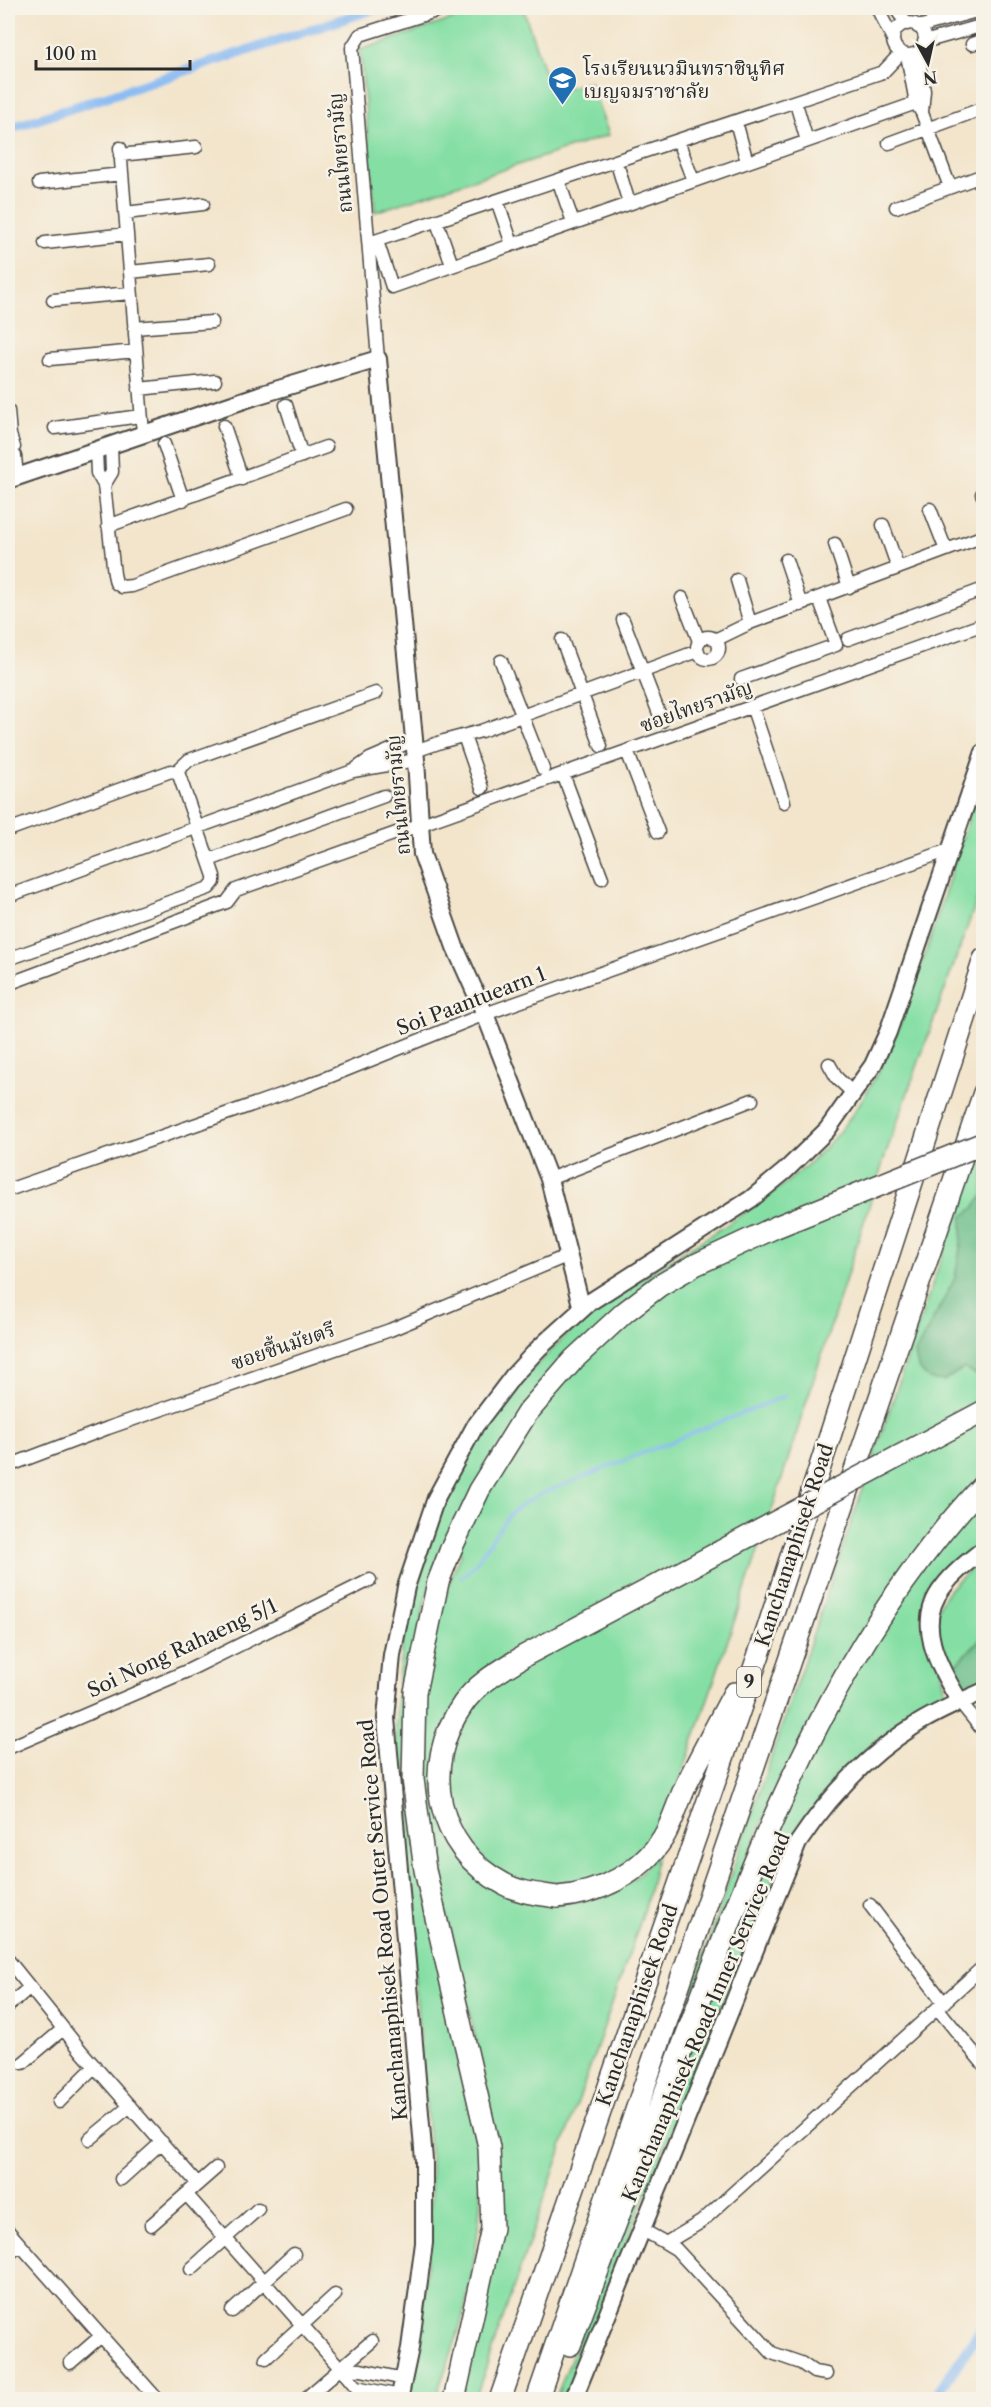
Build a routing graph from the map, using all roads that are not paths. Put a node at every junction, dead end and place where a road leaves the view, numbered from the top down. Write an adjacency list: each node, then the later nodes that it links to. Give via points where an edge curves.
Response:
1 (445, 8): 37 (street, ถนนไทยรามัญ, via 360,35 352,48)
2 (877, 8): 8 (street)
3 (895, 8): 6 (street)
4 (984, 9): 5 (street)
5 (949, 12): 6 (street)
6 (913, 25): 8 (street, via 895,30); 9 (street, via 924,33)
7 (984, 25): 9 (street)
8 (893, 39): 9 (street, via 895,48)
9 (913, 51): 10 (street, via 924,91); 37 (street, via 883,72)
10 (919, 108): 13 (street); 15 (street)
11 (984, 108): 13 (street)
12 (798, 110): 15 (street)
13 (928, 128): 16 (street); 25 (street)
14 (738, 129): 19 (street)
15 (807, 141): 19 (street)
16 (889, 143)
17 (196, 147): 21 (street, via 120,151)
18 (681, 149): 23 (street)
19 (747, 162): 23 (street)
20 (619, 170): 27 (street)
21 (122, 174): 24 (street); 31 (street)
22 (984, 175): 25 (street)
23 (693, 180): 27 (street)
24 (39, 183)
25 (950, 187): 29 (street)
26 (561, 188): 32 (street)
27 (630, 203): 32 (street)
28 (203, 204): 31 (street)
29 (896, 207)
30 (500, 209): 36 (street)
31 (125, 213): 34 (street)
32 (573, 222): 36 (street)
33 (440, 228): 39 (street)
34 (127, 234): 35 (street); 40 (street)
35 (45, 243)
36 (512, 244): 39 (street)
37 (374, 245): 39 (street, via 392,287); 47 (street, ถนนไทยรามัญ)
38 (209, 264): 40 (street)
39 (452, 265)
40 (130, 272): 41 (street)
41 (131, 293): 42 (street); 44 (street)
42 (53, 300)
43 (212, 322): 44 (street)
44 (134, 328): 45 (street)
45 (136, 351): 46 (street); 49 (street)
46 (50, 359)
47 (378, 359): 55 (main road); 95 (main road, ถนนไทยรามัญ)
48 (215, 381): 49 (street)
49 (139, 389): 52 (street)
50 (286, 405): 60 (street)
51 (8, 411): 56 (street)
52 (140, 416): 54 (street); 55 (street)
53 (224, 426): 62 (street)
54 (56, 428)
55 (143, 433): 58 (main road)
56 (11, 443): 61 (street)
57 (164, 444): 63 (street)
58 (103, 447): 61 (main road); 66 (street, via 97,473 104,485)
59 (326, 447): 60 (street)
60 (302, 456): 62 (street)
61 (10, 476)
62 (242, 479): 63 (street)
63 (183, 500): 66 (street)
64 (346, 509): 66 (street, via 122,587 116,583)
65 (930, 509): 70 (street)
66 (108, 525)
67 (883, 525): 72 (street)
68 (984, 536): 70 (street)
69 (835, 544): 74 (street)
70 (946, 550): 72 (street)
71 (786, 560): 78 (street)
72 (898, 568): 74 (street)
73 (736, 580): 80 (street)
74 (849, 587): 77 (street)
75 (984, 589): 82 (street)
76 (682, 598): 85 (street)
77 (819, 598): 78 (street); 88 (street, via 836,645)
78 (801, 605): 80 (street)
79 (623, 620): 87 (street)
80 (750, 623): 84 (street)
81 (984, 624): 91 (street, ซอยไทยรามัญ)
82 (848, 639)
83 (562, 640): 90 (street)
84 (715, 640): 85 (street, via 709,637); 85 (street, via 715,655 705,658)
85 (698, 646): 87 (street)
86 (501, 661): 92 (street)
87 (642, 671): 90 (street); 93 (street)
88 (741, 679)
89 (376, 693): 101 (street, via 189,760)
90 (583, 694): 92 (street); 96 (street)
91 (752, 706): 97 (street, ซอยไทยรามัญ); 105 (street)
92 (523, 716): 94 (street); 99 (street)
93 (662, 721)
94 (464, 736): 95 (street); 103 (street)
95 (415, 746): 100 (street); 100 (street, via 370,759); 106 (main road, ถนนไทยรามัญ)
96 (602, 746)
97 (627, 751): 102 (street, ซอยไทยรามัญ); 109 (street)
98 (984, 752): 110 (main road, Kanchanaphisek Road Outer Service Road)
99 (543, 769)
100 (353, 771): 107 (street)
101 (176, 772): 107 (street); 108 (street)
102 (563, 774): 106 (street, ซอยไทยรามัญ); 112 (street)
103 (482, 788)
104 (384, 796): 111 (street)
105 (784, 802)
106 (420, 823): 116 (street, ซอยไทยรามัญ, via 236,890 228,902); 117 (main road, ถนนไทยรามัญ, via 422,854 455,947)
107 (197, 827): 111 (street); 113 (street)
108 (8, 830)
109 (658, 832)
110 (950, 850): 117 (street, Soi Paantuearn 1); 120 (main road, Kanchanaphisek Road Outer Service Road, via 888,1032)
111 (209, 861): 114 (street, via 214,882 209,888)
112 (602, 878)
113 (8, 896)
114 (8, 959)
115 (984, 959): 132 (highway, Kanchanaphisek Road / 9)
116 (8, 984)
117 (485, 1014): 123 (main road, ถนนไทยรามัญ); 124 (street, Soi Paantuearn 1, via 306,1086)
118 (829, 1064): 120 (street)
119 (984, 1093): 181 (highway, Kanchanaphisek Road / 9)
120 (854, 1094): 126 (main road, Kanchanaphisek Road Outer Service Road, via 827,1130 751,1199 620,1281)
121 (752, 1100): 123 (street)
122 (984, 1143): 179 (highway, bridge, via 776,1227 695,1265 625,1312 574,1359 526,1413 479,1491 451,1549 438,1582 416,1692 413,1779 425,1870 489,2147 492,2228)
123 (549, 1179): 125 (main road, ถนนไทยรามัญ)
124 (8, 1190)
125 (569, 1255): 126 (main road, ถนนไทยรามัญ); 128 (street, ซอยชื้นมัยตรี, via 390,1330)
126 (582, 1310): 175 (main road, Kanchanaphisek Road Outer Service Road, via 513,1376 475,1426 436,1498 406,1587 392,1655 386,1718 424,2160 424,2243)
127 (984, 1411): 132 (highway, bridge, via 495,1674 464,1703 444,1737 437,1780 439,1799 453,1834 467,1854 504,1884 529,1893 557,1897 578,1894 621,1879 651,1854 663,1837 686,1784)
128 (8, 1466)
129 (984, 1484): 181 (highway, via 878,1618 795,1768 717,1956 564,2360)
130 (984, 1549): 134 (main road, via 942,1588 932,1611 930,1636 938,1664)
131 (370, 1580): 136 (street, Soi Nong Rahaeng 5/1, via 187,1671)
132 (767, 1631): 180 (highway, Kanchanaphisek Road / 9)
133 (984, 1691): 134 (main road, Kanchanaphisek Road Inner Service Road)
134 (960, 1702): 135 (street); 157 (main road, Kanchanaphisek Road Inner Service Road, via 884,1747 814,1818 798,1843)
135 (984, 1732)
136 (8, 1748)
137 (870, 1905): 142 (street)
138 (8, 1960): 140 (street)
139 (983, 1967): 142 (street)
140 (29, 1988): 141 (street); 143 (street)
141 (8, 2006)
142 (941, 2006): 145 (street); 160 (street, via 701,2222)
143 (63, 2029): 144 (street); 146 (street)
144 (22, 2063)
145 (984, 2065)
146 (95, 2066): 147 (street); 148 (street)
147 (59, 2102)
148 (130, 2106): 149 (street); 150 (street)
149 (90, 2139)
150 (162, 2142): 152 (street); 153 (street)
151 (216, 2168): 153 (street)
152 (121, 2179)
153 (198, 2184): 154 (street)
154 (187, 2195): 156 (street); 159 (street)
155 (258, 2209): 159 (street)
156 (151, 2225)
157 (640, 2229): 160 (street); 182 (main road, Kanchanaphisek Road Inner Service Road)
158 (8, 2231): 161 (street)
159 (225, 2238): 164 (street); 165 (street)
160 (666, 2243): 174 (street, via 676,2249 772,2353)
161 (20, 2245): 163 (street); 169 (street)
162 (294, 2254): 165 (street)
163 (8, 2255)
164 (191, 2269)
165 (263, 2283): 167 (street); 168 (street)
166 (334, 2295): 168 (street)
167 (232, 2311)
168 (302, 2324): 171 (street); 173 (street)
169 (100, 2336): 172 (street); 178 (street)
170 (372, 2341): 173 (street)
171 (266, 2358)
172 (70, 2363)
173 (341, 2369): 175 (street); 176 (street, via 356,2387); 177 (street)
174 (826, 2374)
175 (404, 2379): 176 (main road, Kanchanaphisek Road Outer Service Road)
176 (399, 2398)
177 (304, 2399)
178 (158, 2400)
179 (454, 2400)
180 (500, 2400)
181 (538, 2400)
182 (573, 2400)

